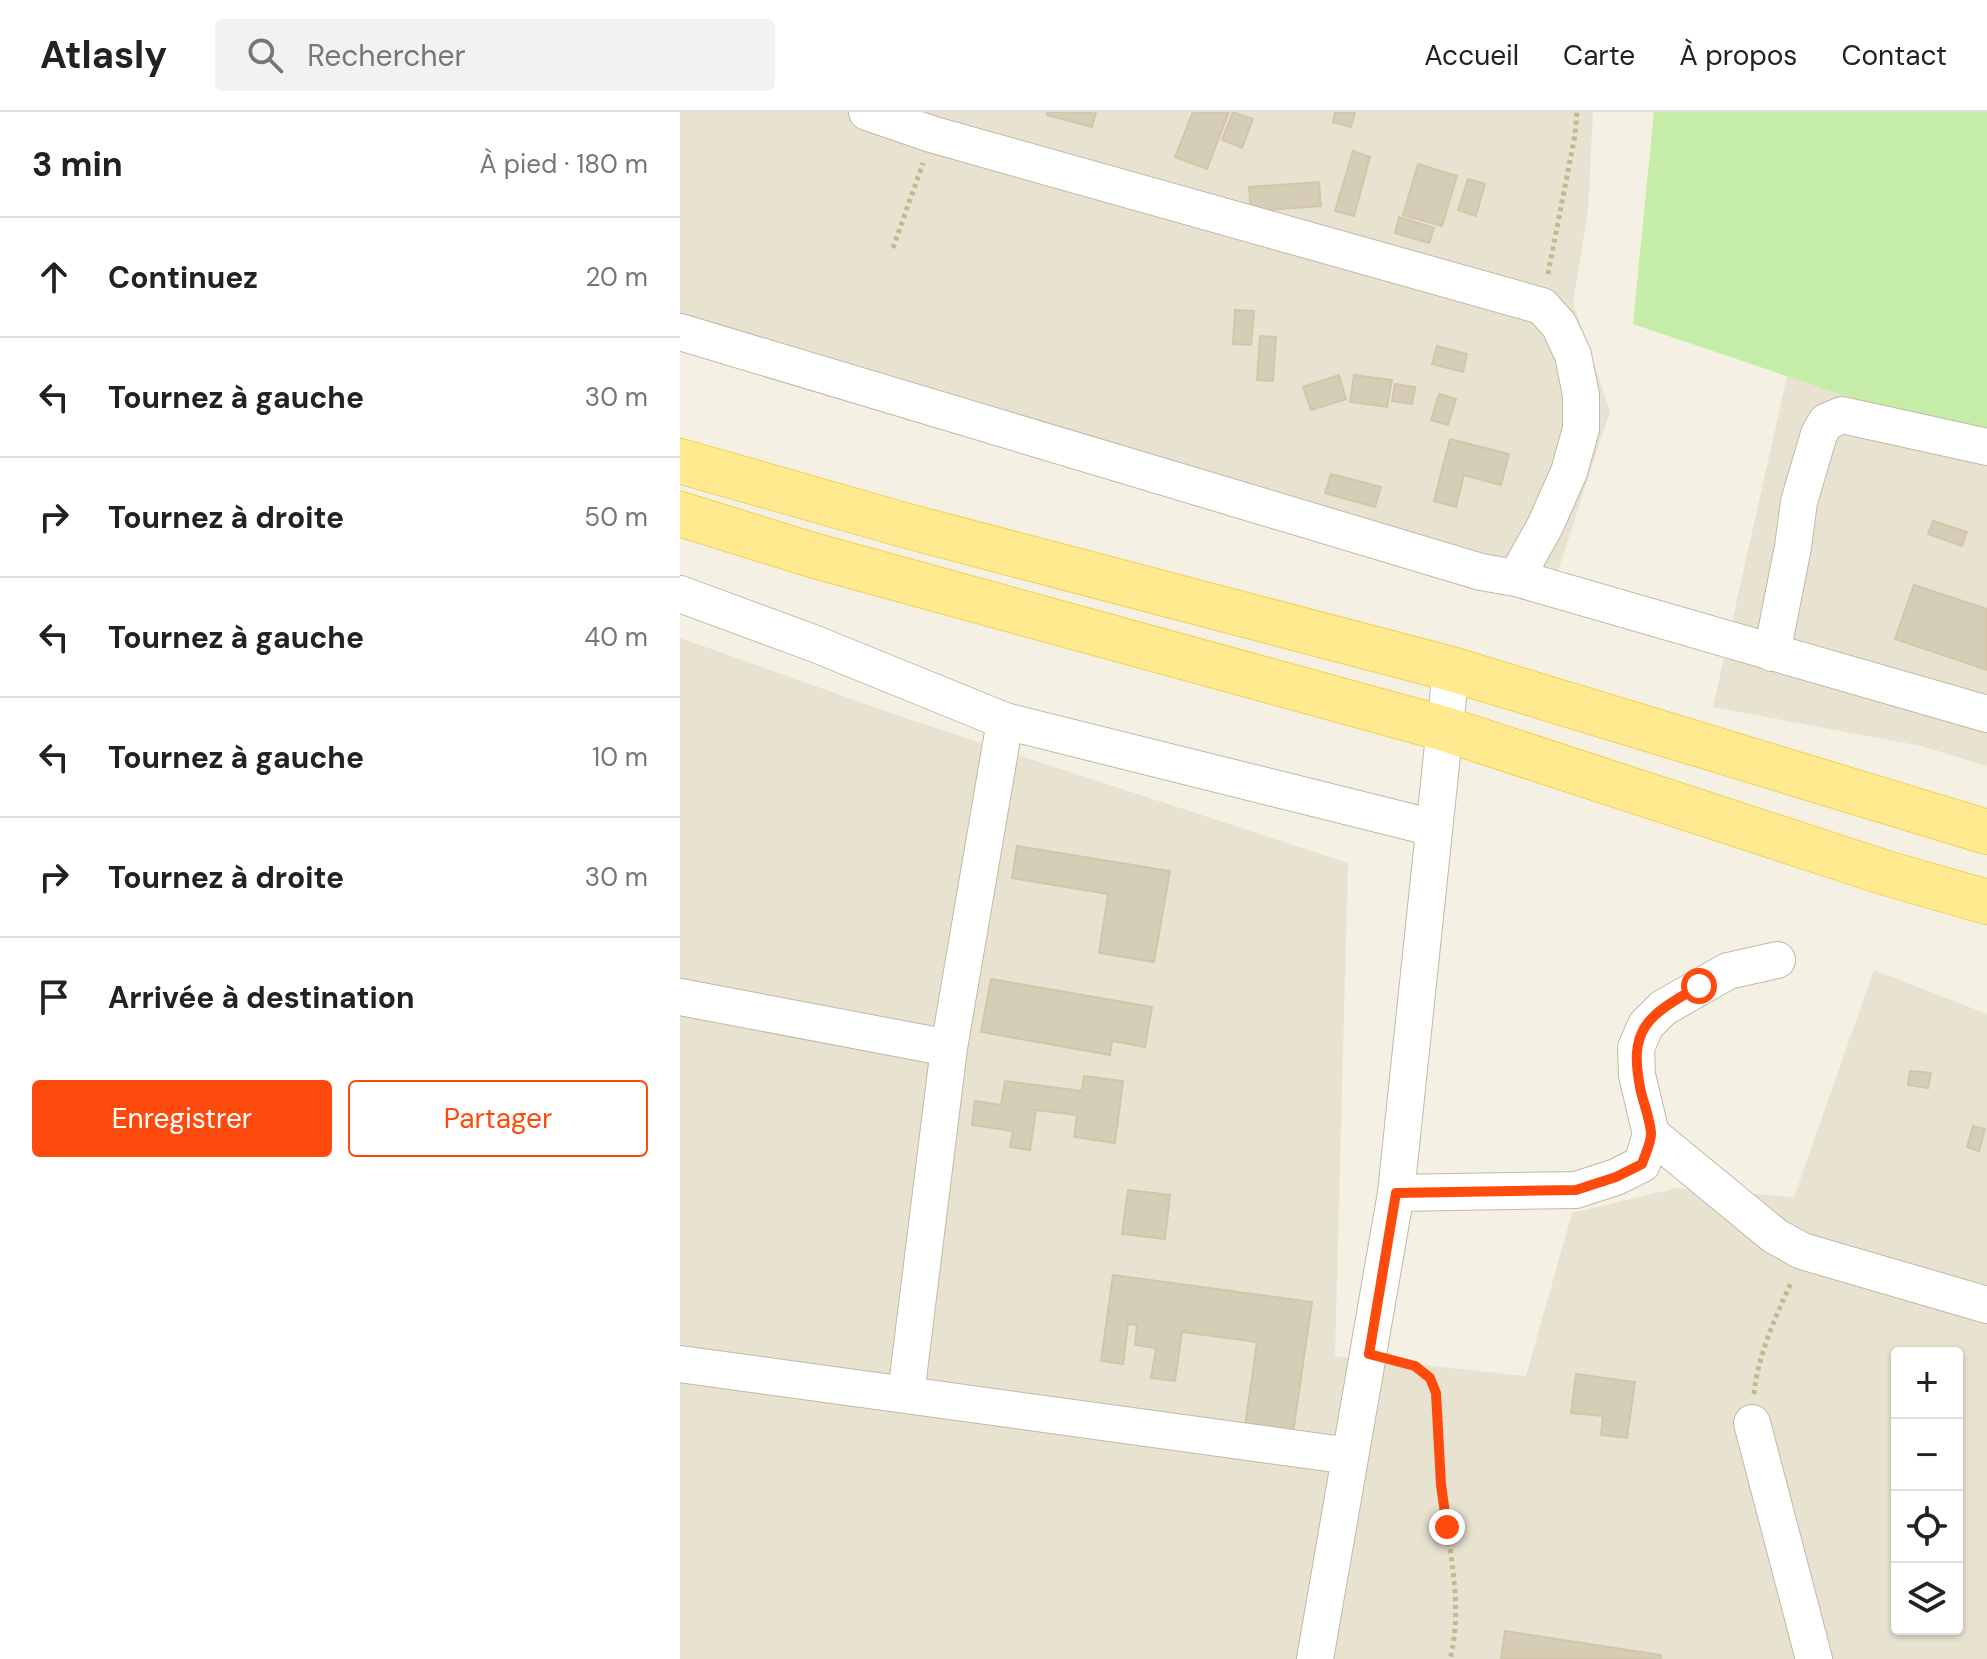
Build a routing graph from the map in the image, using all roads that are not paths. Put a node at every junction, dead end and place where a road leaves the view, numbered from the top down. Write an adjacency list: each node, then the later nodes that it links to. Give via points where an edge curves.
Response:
1 (867, 112): 6 (street, via 1542,306 1559,325 1573,355 1581,429 1569,472)
2 (680, 332): 6 (street, via 1481,572)
3 (1987, 447): 8 (street, via 1842,415 1826,422 1799,502)
4 (680, 461): 9 (main road)
5 (680, 514): 12 (main road)
6 (1516, 578): 8 (street)
7 (680, 594): 11 (street)
8 (1772, 653): 10 (street)
9 (1451, 669): 12 (street); 14 (main road)
10 (1987, 714)
11 (1005, 721): 13 (street); 18 (street)
12 (1445, 729): 13 (street); 15 (main road)
13 (1434, 828): 20 (street)
14 (1987, 832)
15 (1987, 902)
16 (1777, 960): 19 (street, via 1728,971 1663,1008 1646,1025 1636,1048 1637,1075)
17 (680, 997): 18 (street)
18 (949, 1048): 23 (street)
19 (1651, 1134): 20 (street, via 1642,1164 1576,1190); 21 (street, via 1775,1236 1802,1251)
20 (1396, 1193): 25 (street)
21 (1987, 1305)
22 (680, 1364): 23 (street)
23 (906, 1394): 25 (street)
24 (1752, 1423): 27 (street)
25 (1350, 1456): 26 (street)
26 (1315, 1659)
27 (1814, 1659)

